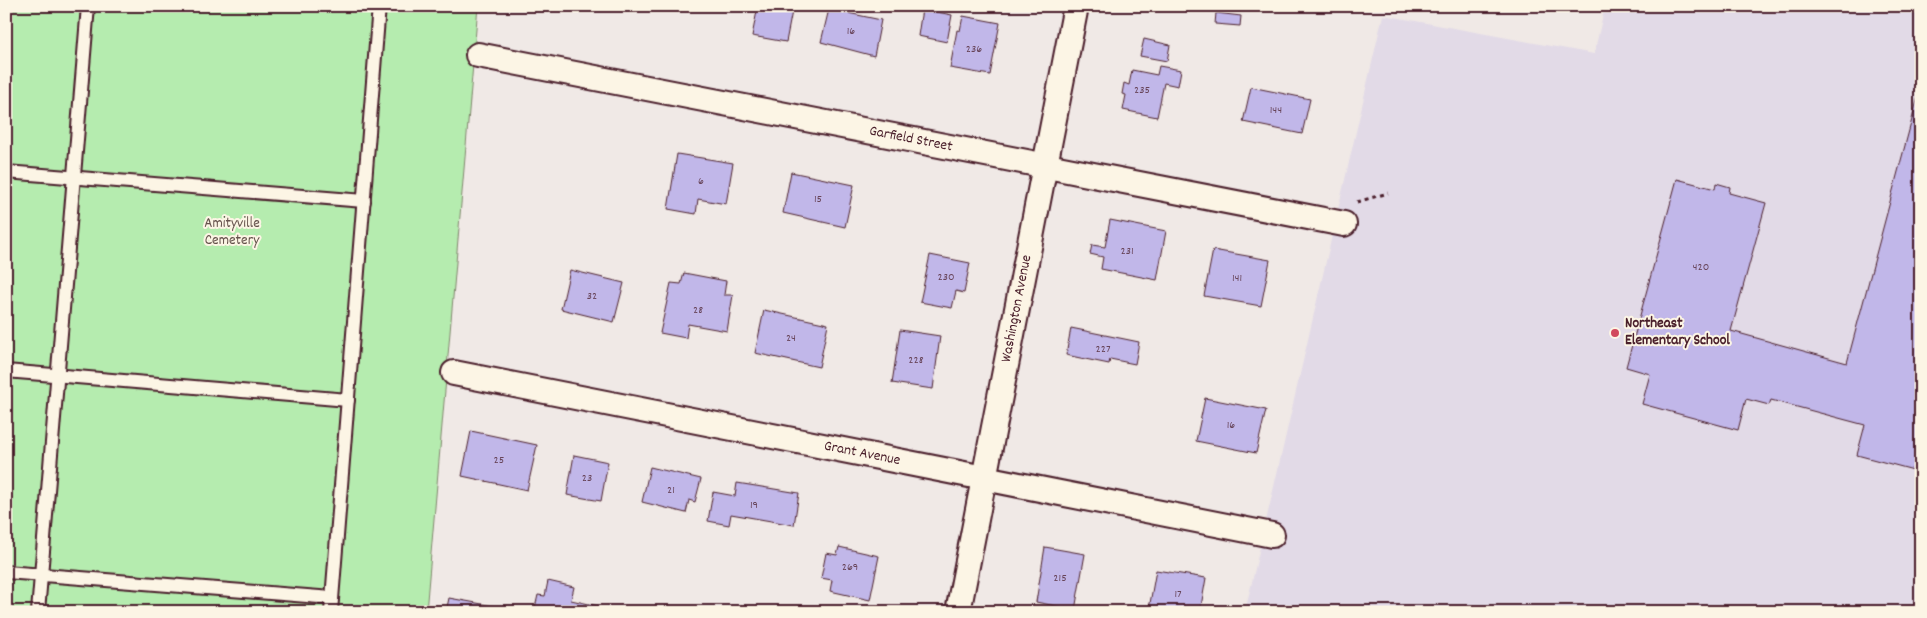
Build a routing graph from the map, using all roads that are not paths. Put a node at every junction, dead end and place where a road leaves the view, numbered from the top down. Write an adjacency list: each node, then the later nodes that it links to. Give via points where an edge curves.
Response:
1 (88, 6): 7 (lane)
2 (379, 6): 8 (lane)
3 (1076, 6): 5 (street, Washington Avenue)
4 (478, 55): 5 (street, Garfield Street)
5 (1045, 166): 9 (street, Garfield Street); 14 (street, Washington Avenue)
6 (6, 172): 7 (lane)
7 (74, 177): 8 (lane); 12 (lane)
8 (364, 201): 13 (lane)
9 (1344, 224)
10 (6, 371): 12 (lane)
11 (454, 373): 14 (street, Grant Avenue)
12 (57, 375): 13 (lane); 17 (lane)
13 (348, 400): 18 (lane)
14 (985, 476): 15 (street, Grant Avenue); 21 (street, Washington Avenue)
15 (1272, 535)
16 (6, 572): 17 (lane)
17 (41, 575): 18 (lane); 19 (lane)
18 (332, 598): 20 (lane)
19 (38, 612)
20 (331, 612)
21 (958, 612)

